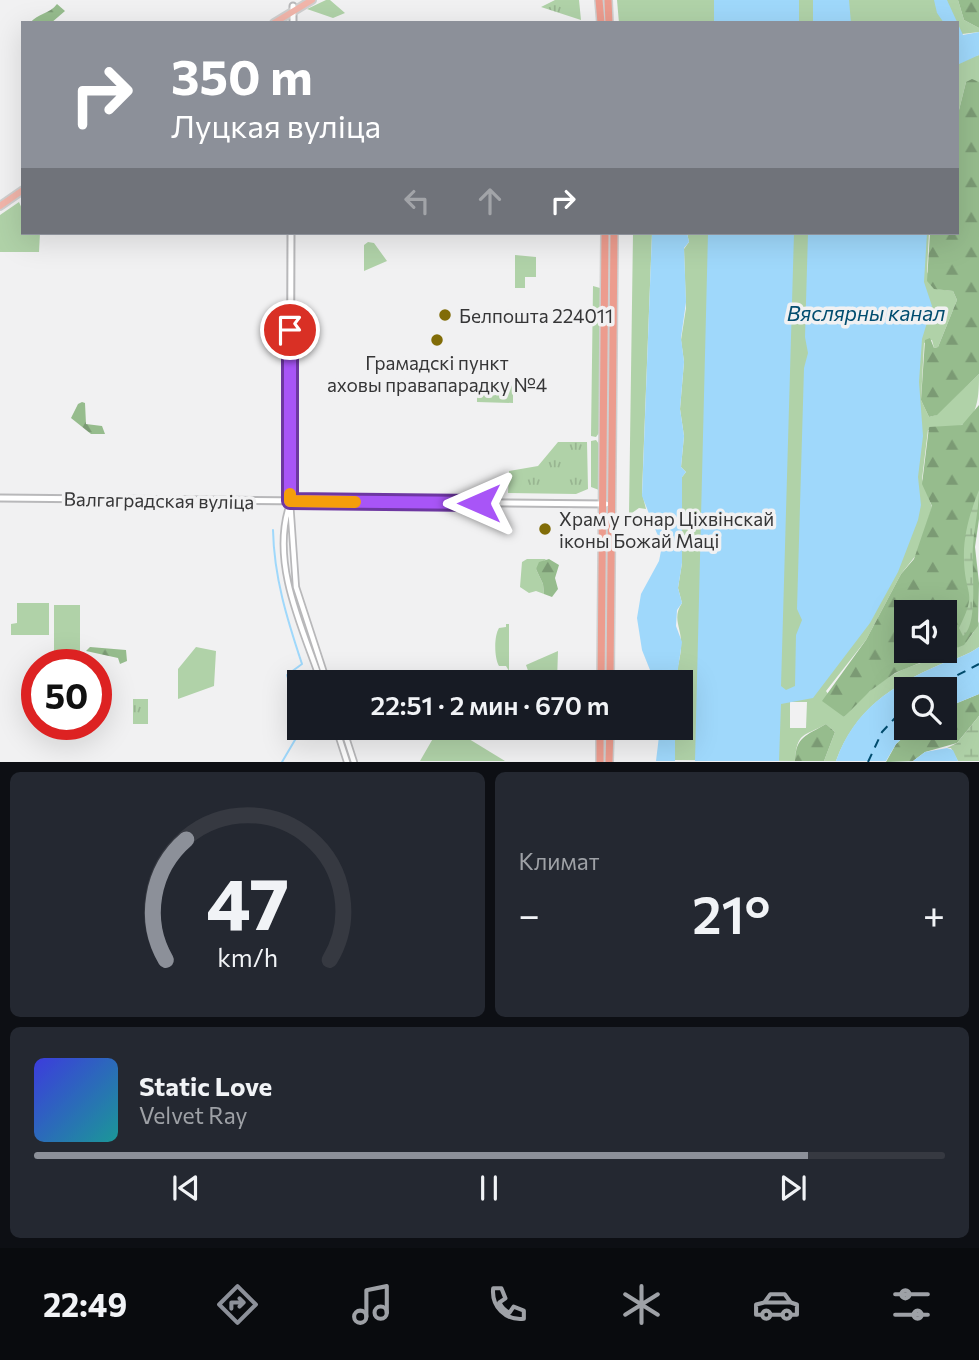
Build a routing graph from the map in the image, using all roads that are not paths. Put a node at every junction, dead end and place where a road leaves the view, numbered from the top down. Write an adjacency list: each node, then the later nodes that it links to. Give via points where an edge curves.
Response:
1 (302, 0): 5 (main road)
2 (312, 0): 5 (main road)
3 (600, 0): 9 (highway)
4 (608, 0): 10 (highway)
5 (293, 8): 6 (main road); 7 (main road); 8 (main road)
6 (270, 21)
7 (277, 21)
8 (293, 21)
9 (601, 21)
10 (610, 21)
11 (21, 193): 12 (main road)
12 (0, 208)
13 (291, 235): 17 (main road)
14 (605, 235): 18 (highway)
15 (614, 235): 19 (highway)
16 (0, 498): 17 (main road, Валгаградская вуліца)
17 (290, 503): 18 (main road, Валгаградская вуліца); 20 (street, via 293,570); 21 (street, via 287,572)
18 (602, 504): 19 (main road, Валгаградская вуліца); 22 (highway)
19 (611, 504): 22 (highway)
20 (312, 637): 21 (street); 24 (street)
21 (306, 640): 23 (street)
22 (606, 650): 25 (highway)
23 (317, 670)
24 (323, 670)
25 (606, 670)
26 (339, 740): 30 (street)
27 (347, 740): 31 (street)
28 (600, 740): 32 (highway)
29 (610, 740): 33 (highway)
30 (347, 761)
31 (354, 761)
32 (600, 761)
33 (609, 761)

